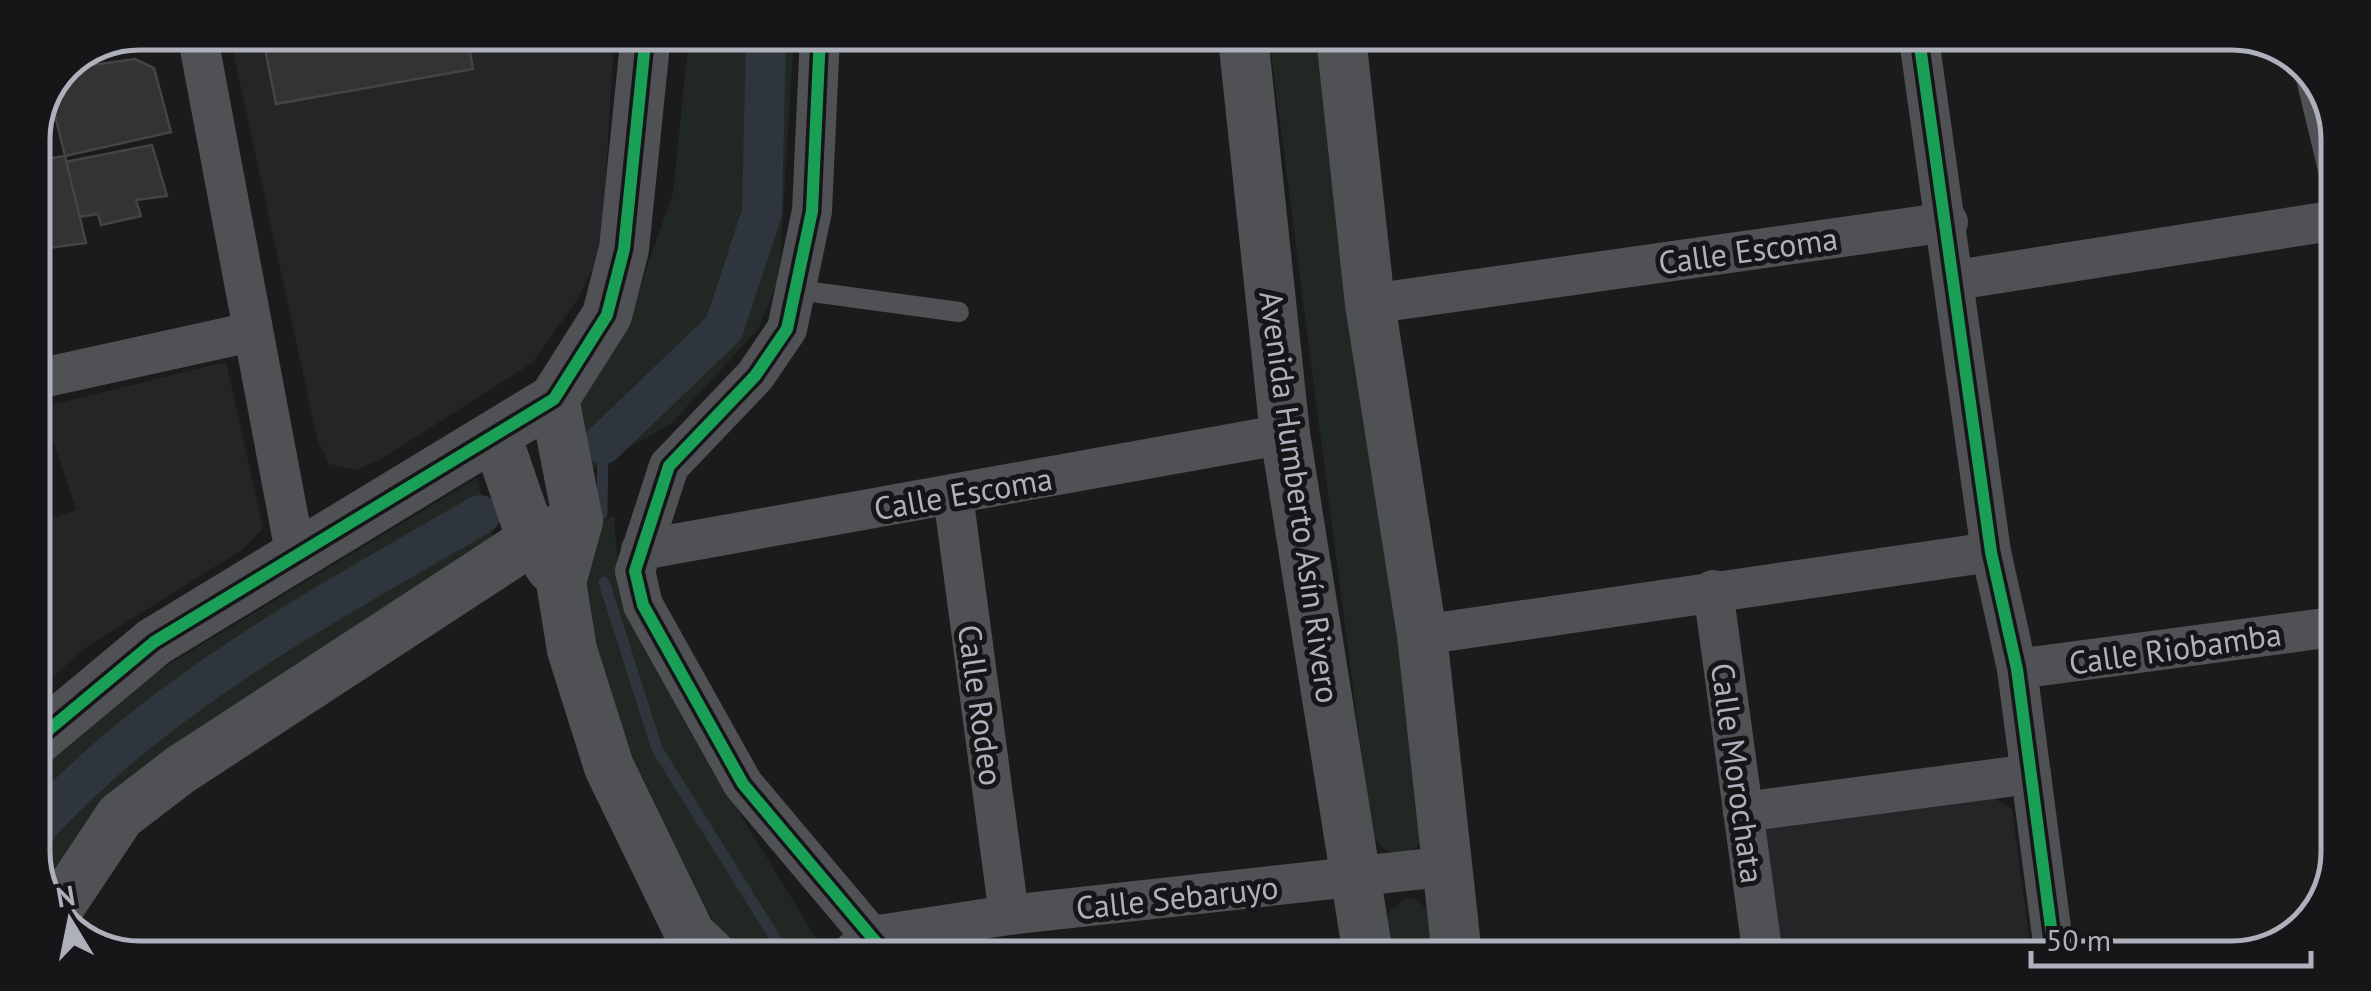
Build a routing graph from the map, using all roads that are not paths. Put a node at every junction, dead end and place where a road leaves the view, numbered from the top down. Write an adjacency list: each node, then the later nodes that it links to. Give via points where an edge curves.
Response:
1 (200, 50): 13 (street)
2 (644, 50): 15 (street, via 624,249 607,315)
3 (819, 50): 10 (street, via 812,210)
4 (1244, 50): 16 (street, Avenida Humberto Asín Rivero)
5 (1342, 50): 11 (street)
6 (1921, 50): 7 (street)
7 (1948, 222): 9 (street); 11 (street, Calle Escoma)
8 (2321, 223): 9 (street)
9 (1956, 280): 23 (street)
10 (798, 290): 12 (lane); 21 (street, via 786,329 756,376 669,466)
11 (1370, 304): 27 (street)
12 (959, 312)
13 (250, 332): 14 (street); 22 (street)
14 (50, 376)
15 (554, 399): 17 (street); 19 (street)
16 (1285, 434): 18 (street, Calle Escoma); 33 (street, Avenida Humberto Asín Rivero)
17 (496, 436): 20 (street); 22 (street)
18 (953, 495): 21 (street, Calle Escoma); 35 (street, Calle Rodeo)
19 (578, 521): 20 (street); 24 (street)
20 (532, 540): 24 (street); 34 (street, via 120,816)
21 (641, 550): 37 (street, via 635,571 643,605 742,784)
22 (295, 552): 29 (street, via 154,642)
23 (1992, 552): 25 (street); 28 (street)
24 (561, 582): 36 (street, via 572,650 608,767)
25 (1713, 590): 27 (street); 31 (street, Calle Morochata)
26 (2321, 629): 28 (street, Calle Riobamba)
27 (1422, 634): 32 (street)
28 (2017, 669): 30 (street)
29 (50, 729)
30 (2030, 774): 31 (street); 42 (street)
31 (1743, 812): 41 (street, Calle Morochata)
32 (1450, 866): 33 (street, Calle Sebaruyo); 40 (street)
33 (1357, 877): 35 (street, Calle Sebaruyo); 39 (street, Avenida Humberto Asín Rivero)
34 (64, 900)
35 (1008, 914): 38 (street, Calle Sebaruyo)
36 (689, 941)
37 (865, 941)
38 (898, 941)
39 (1366, 941)
40 (1455, 941)
41 (1761, 941)
42 (2053, 941)

